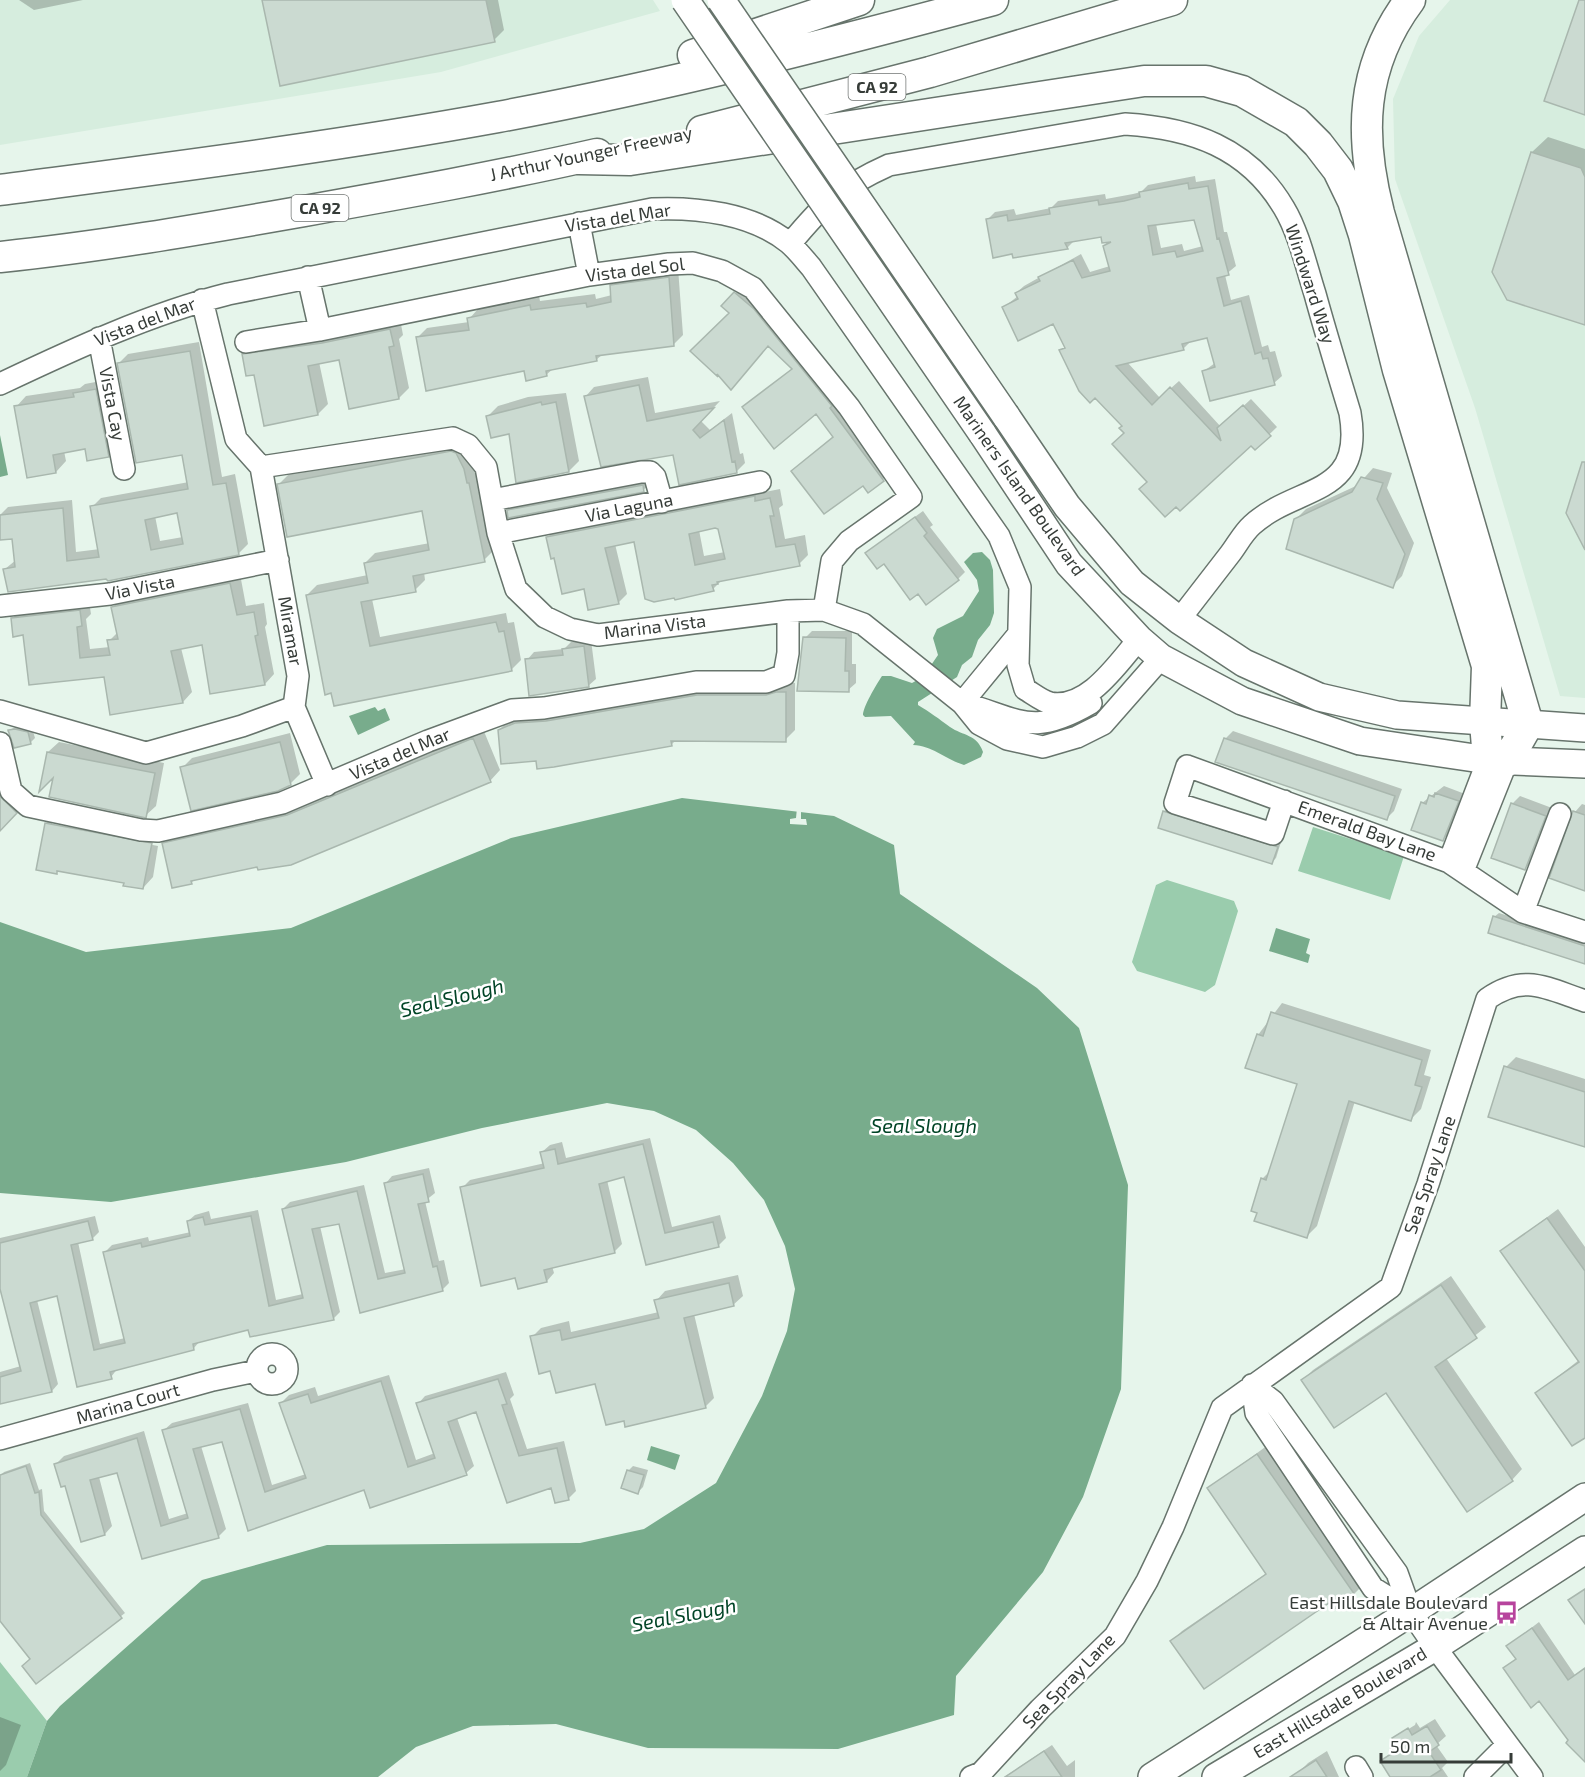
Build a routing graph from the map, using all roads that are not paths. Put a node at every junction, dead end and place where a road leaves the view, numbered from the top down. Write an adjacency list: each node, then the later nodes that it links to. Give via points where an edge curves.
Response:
1 (685, 0): 32 (main road, Mariners Island Boulevard, bridge, via 1069,564)
2 (721, 0): 30 (main road, Mariners Island Boulevard, bridge, via 1067,506 1132,583)
3 (859, 0): 7 (highway)
4 (993, 0): 7 (highway, via 782,54)
5 (1172, 0): 8 (highway, J Arthur Younger Freeway / CA 92, via 830,100)
6 (1410, 0): 39 (highway, via 1392,30 1370,87 1365,148 1370,180)
7 (498, 117): 9 (highway, via 333,145)
8 (579, 159): 12 (highway, J Arthur Younger Freeway / CA 92, via 335,206 60,251); 38 (highway, via 630,160 1144,81 1206,81 1242,91 1271,106 1296,122 1318,144 1338,170 1353,201 1398,370 1488,666)
9 (0, 190)
10 (579, 223): 11 (street, Vista del Mar, via 652,209 680,208 741,219); 13 (street, Vista del Sol); 14 (street, Vista del Mar)
11 (790, 244): 30 (street, Windward Way, via 819,208 853,181 889,165 1125,124 1196,135 1232,152 1260,177 1284,208 1300,244 1354,435 1350,455 1338,475 1252,525); 31 (street, Vista del Mar, via 811,267 999,536 1020,587)
12 (0, 257)
13 (590, 275): 16 (street, Vista del Sol); 28 (street, Vista del Sol, via 693,263 740,278 753,288 849,407 911,497 849,541 832,561)
14 (308, 278): 15 (street, Vista del Mar); 16 (street)
15 (202, 300): 17 (street, Vista del Mar); 20 (street, via 236,439)
16 (320, 330): 18 (street, Vista del Sol)
17 (99, 338): 19 (street, Vista del Mar); 21 (street, Vista Cay)
18 (246, 342)
19 (0, 384)
20 (261, 467): 23 (street, Marina Vista, via 453,438 468,445 486,467); 26 (street, Miramar)
21 (124, 470)
22 (760, 482): 24 (street, Via Laguna)
23 (492, 500): 24 (street, via 650,472); 25 (street, Marina Vista)
24 (662, 502): 25 (street, Via Laguna)
25 (498, 533): 29 (street, Marina Vista, via 516,589 545,617 570,629 598,634)
26 (278, 560): 27 (street, Via Vista, via 110,594); 36 (street, Miramar, via 298,676)
27 (0, 606)
28 (824, 610): 29 (street, Marina Vista); 35 (street, Marina Vista, via 863,624)
29 (788, 611): 44 (street, Vista del Mar, via 784,675 766,682 696,682 512,710)
30 (1179, 620): 38 (main road, Mariners Island Boulevard, via 1244,663 1319,697 1398,714)
31 (1017, 636): 34 (street, Vista del Mar, via 1018,666 1025,689 1050,703 1077,701); 35 (street)
32 (1139, 639): 33 (main road, Mariners Island Boulevard); 34 (street, Vista del Mar)
33 (1161, 658): 35 (street, Marina Vista, via 1103,724 1043,747 1007,739 979,724); 42 (main road, Mariners Island Boulevard, via 1242,701 1313,727 1360,741)
34 (1103, 679): 35 (street, Marina Vista, via 1093,702 1070,716 1040,724 1012,721)
35 (955, 698)
36 (294, 707): 37 (street, via 146,753); 44 (street)
37 (0, 711)
38 (1485, 722): 39 (main road, Mariners Island Boulevard); 42 (highway)
39 (1528, 724): 40 (main road, Mariners Island Boulevard); 42 (highway)
40 (1585, 728)
41 (0, 743): 44 (street, Vista del Mar, via 11,791 28,806 141,830 170,829 271,805)
42 (1498, 760): 43 (main road, Mariners Island Boulevard); 47 (street)
43 (1585, 764)
44 (327, 785)
45 (1284, 801): 45 (street, Emerald Bay Lane, via 1187,766 1175,803 1273,834); 47 (street, Emerald Bay Lane)
46 (1560, 814): 48 (street)
47 (1456, 866): 48 (street, Emerald Bay Lane)
48 (1523, 912): 49 (street, Emerald Bay Lane)
49 (1585, 932)
50 (1585, 1001): 52 (street, Sea Spray Lane, via 1534,984 1505,986 1487,999 1391,1287)
51 (256, 1371): 53 (street, Marina Court)
52 (1252, 1385): 56 (street, via 1273,1401 1397,1573); 56 (street, via 1256,1413 1373,1588); 60 (street, Sea Spray Lane, via 1222,1408 1173,1527 1115,1636 981,1773)
53 (0, 1439)
54 (1585, 1497): 56 (main road, East Hillsdale Boulevard)
55 (1585, 1550): 57 (main road, East Hillsdale Boulevard)
56 (1411, 1612): 57 (street); 61 (main road, East Hillsdale Boulevard)
57 (1435, 1647): 58 (street); 62 (main road, East Hillsdale Boulevard)
58 (1507, 1745): 59 (street); 63 (street)
59 (1523, 1774)
60 (971, 1777)
61 (1152, 1777)
62 (1216, 1777)
63 (1475, 1777)

